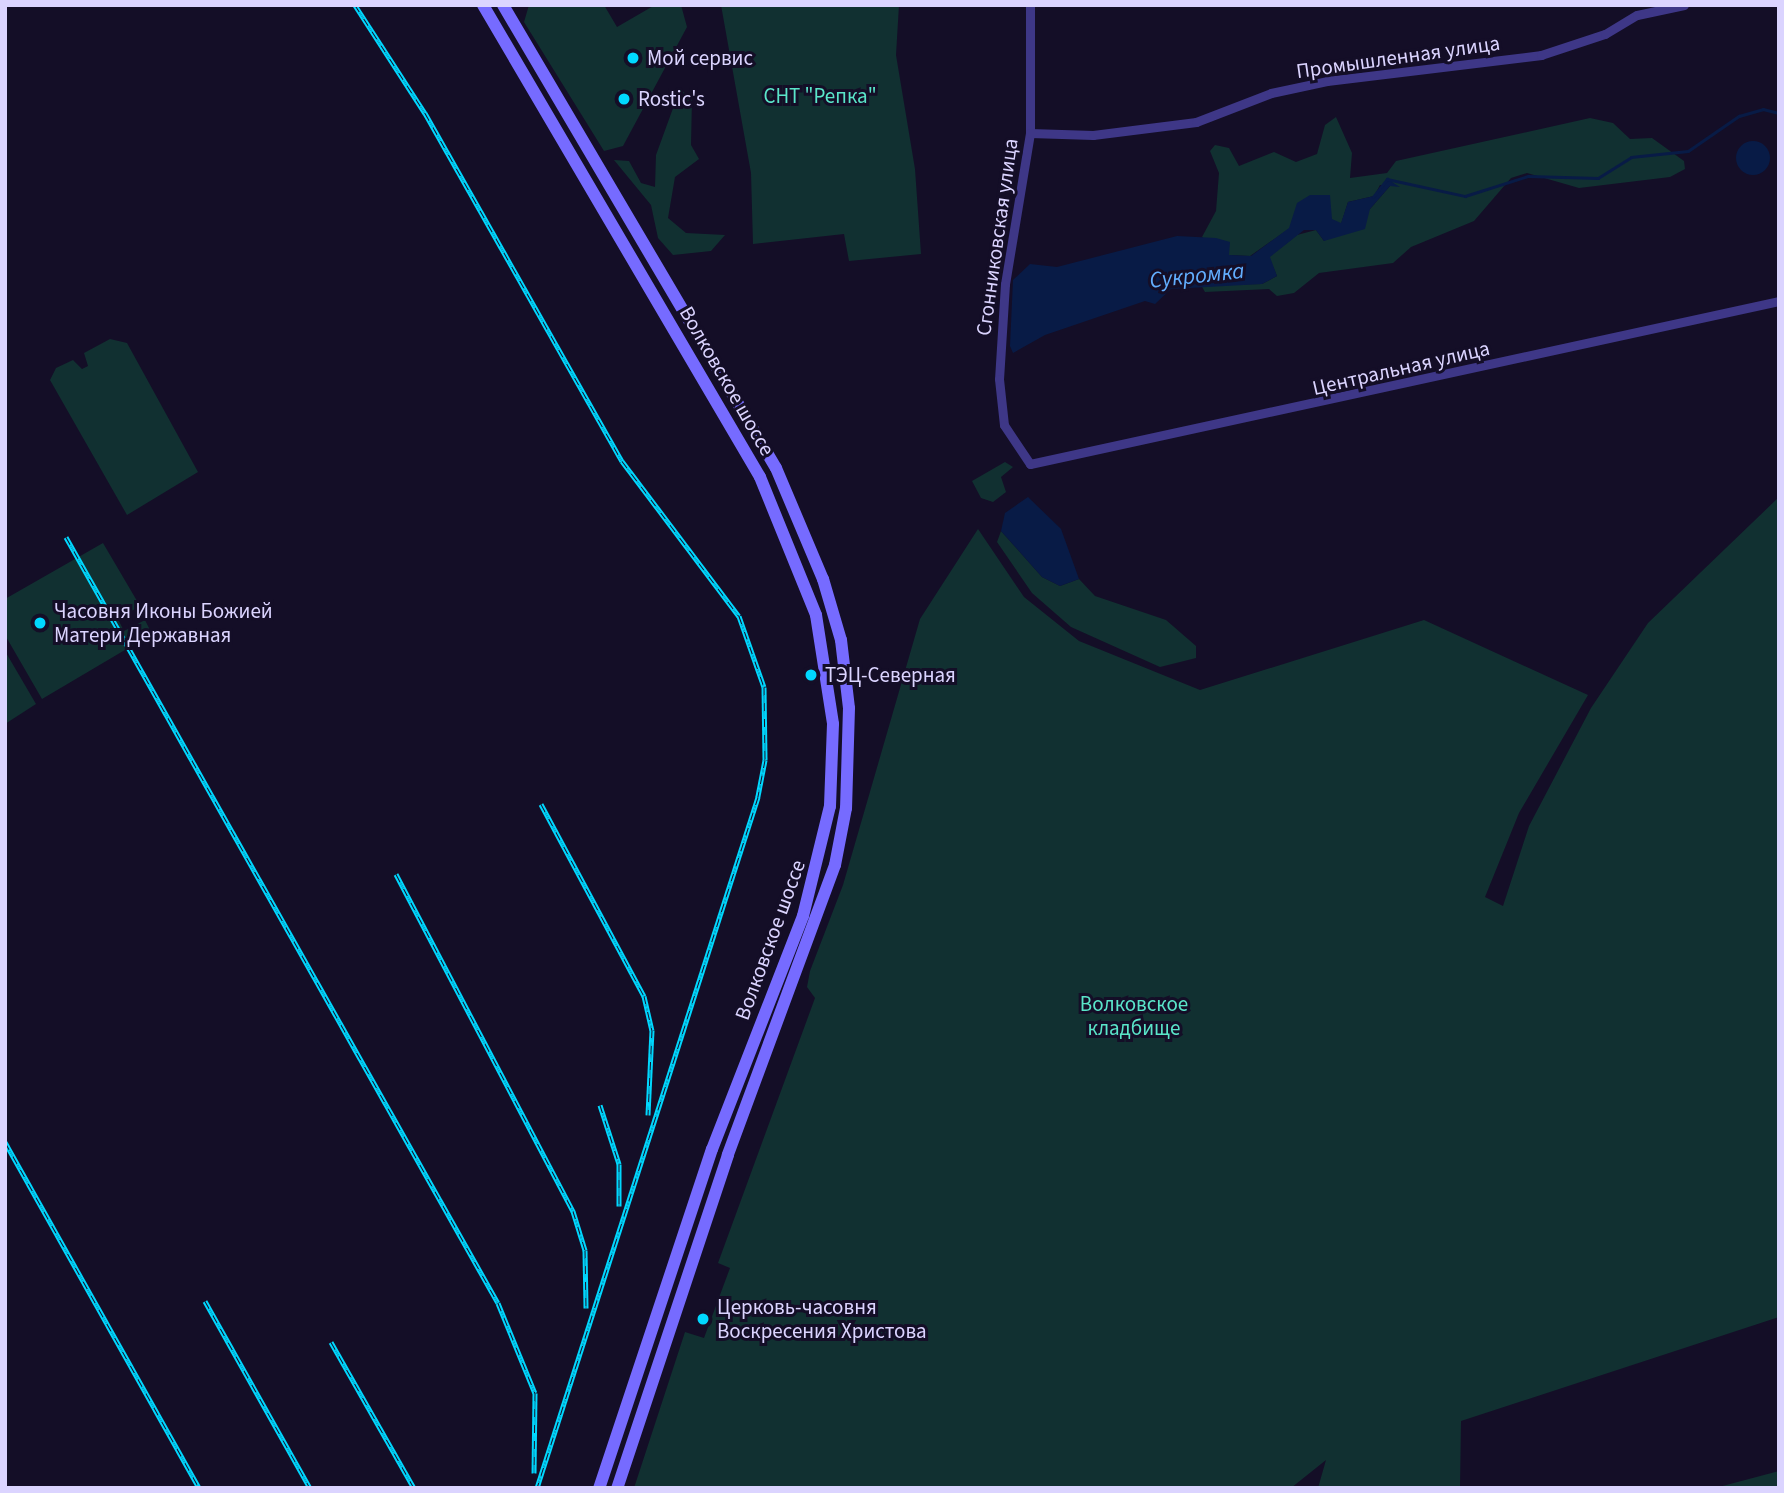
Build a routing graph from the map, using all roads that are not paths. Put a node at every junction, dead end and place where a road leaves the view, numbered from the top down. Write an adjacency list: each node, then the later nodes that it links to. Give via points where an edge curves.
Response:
1 (483, 5): 8 (main road, Волковское шоссе, via 760,477 816,615 833,724 830,806 803,916 712,1149)
2 (503, 5): 9 (main road, Волковское шоссе, via 776,468 823,579 849,695 846,808 835,865 728,1155)
3 (1030, 5): 5 (street, Сгонниковская улица)
4 (1684, 5): 5 (street, Промышленная улица, via 1637,15 1605,34 1541,55 1327,81 1271,93 1196,122 1093,135)
5 (1030, 134): 7 (street, Сгонниковская улица, via 1005,284 999,379 1004,425)
6 (1779, 301): 7 (street, Центральная улица)
7 (1030, 464)
8 (599, 1488)
9 (618, 1488)

